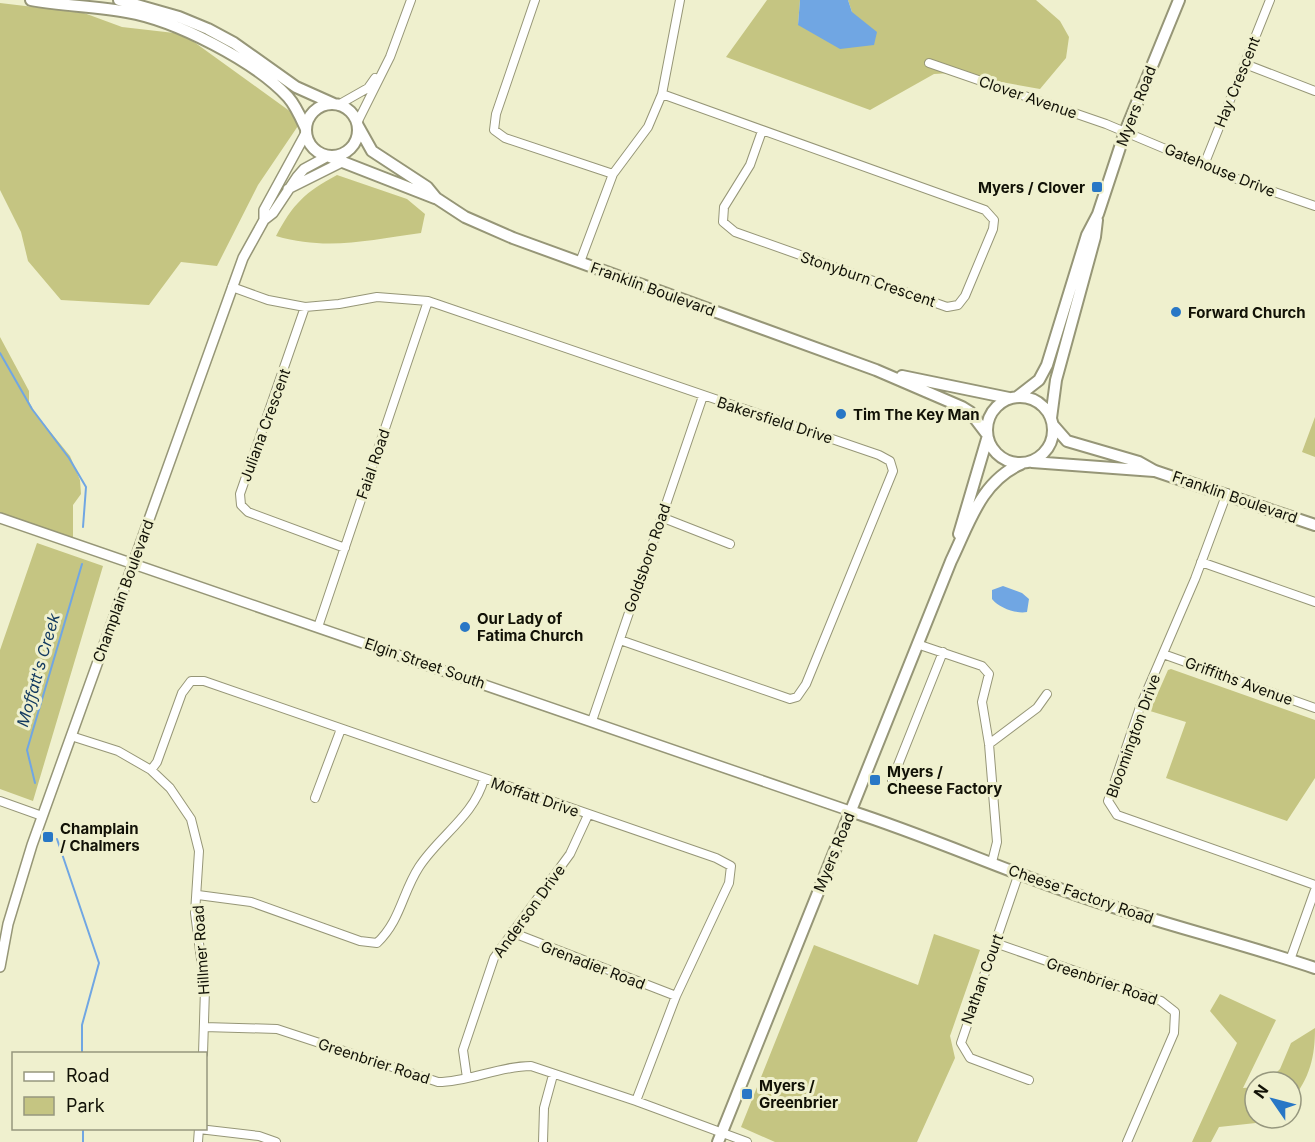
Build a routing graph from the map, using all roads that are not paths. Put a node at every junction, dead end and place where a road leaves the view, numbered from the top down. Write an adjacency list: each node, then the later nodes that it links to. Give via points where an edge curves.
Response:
1 (31, 0): 15 (main road, via 127,12 196,35 286,94)
2 (119, 0): 13 (main road, via 179,16 234,43 296,87)
3 (411, 0): 8 (street)
4 (535, 0): 21 (street, via 494,130 505,138)
5 (680, 0): 12 (street)
6 (1179, 0): 17 (main road, Myers Road)
7 (1270, 0): 10 (street, Hay Crescent)
8 (390, 57): 13 (street, via 368,88); 14 (street)
9 (929, 63): 17 (street, Clover Avenue)
10 (1245, 64): 11 (street); 20 (street, Hay Crescent)
11 (1315, 91)
12 (662, 94): 16 (street, Stonyburn Crescent); 21 (street, via 648,127)
13 (336, 104): 14 (main road, via 350,111); 15 (main road, via 312,114)
14 (358, 124): 18 (main road, via 351,148); 23 (main road, Franklin Boulevard, via 372,151 427,187)
15 (306, 131): 18 (main road, via 314,149); 26 (street, Champlain Boulevard, via 264,210)
16 (762, 131): 16 (street, Stonyburn Crescent, via 750,165 724,207 723,222 735,232 947,307 958,305 993,229 994,220 986,210)
17 (1125, 132): 20 (street, Gatehouse Drive); 25 (main road, Myers Road)
18 (328, 156): 19 (main road, Franklin Boulevard); 22 (street, Champlain Boulevard, via 304,169)
19 (342, 162): 22 (street); 23 (main road, Franklin Boulevard)
20 (1204, 165): 24 (street, Gatehouse Drive)
21 (613, 174): 27 (street)
22 (288, 189): 26 (street, Champlain Boulevard)
23 (436, 198): 27 (main road, Franklin Boulevard, via 493,231)
24 (1315, 206)
25 (1098, 214): 33 (main road, Myers Road, via 1087,235 1047,365 1039,380); 34 (main road, Myers Road, via 1056,380)
26 (264, 220): 28 (street, Champlain Boulevard)
27 (580, 262): 31 (main road, Franklin Boulevard)
28 (232, 287): 30 (street, Bakersfield Drive, via 268,300); 46 (street, Champlain Boulevard)
29 (428, 301): 30 (street, Bakersfield Drive, via 377,297); 32 (street, Bakersfield Drive); 43 (street, Faial Road)
30 (305, 307): 43 (street, Juliana Crescent, via 240,494 241,505 248,512)
31 (876, 370): 33 (main road, Franklin Boulevard); 35 (main road, Franklin Boulevard, via 962,407)
32 (703, 396): 39 (street, Goldsboro Road); 49 (street, Bakersfield Drive, via 879,455 890,461 894,469 806,684 797,697 790,699)
33 (1013, 398): 34 (main road, via 1037,402); 35 (main road, via 992,412)
34 (1052, 421): 36 (main road, via 1049,447); 37 (main road, Franklin Boulevard, via 1067,441 1139,462)
35 (987, 436): 36 (main road, via 996,455 1012,463); 44 (main road, Myers Road)
36 (1026, 463): 37 (main road, Franklin Boulevard); 44 (main road, Myers Road, via 1006,470 993,481)
37 (1155, 471): 38 (main road, Franklin Boulevard)
38 (1227, 494): 41 (main road, Franklin Boulevard); 45 (street, Bloomington Drive)
39 (662, 517): 42 (street); 49 (street, Goldsboro Road)
40 (0, 518): 46 (street, Elgin Street South)
41 (1315, 525)
42 (730, 544)
43 (345, 548): 48 (street, Faial Road)
44 (951, 561): 50 (main road, Myers Road)
45 (1201, 562): 47 (street); 52 (street, Bloomington Drive)
46 (134, 563): 48 (street, Elgin Street South); 57 (street, Champlain Boulevard)
47 (1315, 602)
48 (318, 627): 55 (street, Elgin Street South)
49 (620, 640): 55 (street, Goldsboro Road)
50 (917, 644): 51 (street); 64 (main road, Myers Road)
51 (943, 652): 58 (street, via 982,666 989,674 982,702); 61 (street)
52 (1163, 654): 54 (street, Griffiths Avenue); 69 (street, Bloomington Drive, via 1108,796 1109,806 1117,814)
53 (1047, 694): 58 (street, via 1037,708)
54 (1315, 708)
55 (592, 721): 64 (street, Elgin Street South)
56 (341, 729): 59 (street, Moffatt Drive, via 204,681 191,681 182,693); 60 (street, Moffatt Drive); 62 (street)
57 (71, 736): 59 (street, Hillmer Road, via 118,751); 66 (street, Champlain Boulevard)
58 (989, 744): 67 (street, via 997,842)
59 (151, 770): 71 (street, Hillmer Road, via 170,788 191,819 199,851)
60 (484, 779): 65 (street, Moffatt Drive); 71 (street, via 475,803 419,867 391,929 378,943 360,941 250,902)
61 (892, 780)
62 (315, 798)
63 (0, 801): 66 (street)
64 (850, 811): 67 (main road, Cheese Factory Road); 85 (main road, Myers Road)
65 (588, 815): 72 (street, Anderson Drive, via 570,854); 77 (street, Moffatt Drive, via 716,858 731,867 729,883)
66 (42, 816): 75 (street, Champlain Boulevard, via 8,924)
67 (992, 862): 68 (main road, Cheese Factory Road)
68 (1019, 873): 73 (street, Nathan Court); 74 (main road, Cheese Factory Road, via 1101,904)
69 (1315, 885)
70 (1315, 890): 74 (street)
71 (198, 895): 78 (street, Hillmer Road, via 195,913 205,989)
72 (511, 932): 77 (street, Grenadier Road); 81 (street, Anderson Drive, via 494,958 465,1040 463,1063)
73 (995, 943): 82 (street, Nathan Court, via 961,1042 970,1058); 89 (street, Greenbrier Road, via 1161,1001 1175,1012 1174,1033)
74 (1290, 960): 76 (main road, Cheese Factory Road)
75 (0, 967)
76 (1315, 968)
77 (676, 996): 83 (street, Moffatt Drive)
78 (204, 1027): 79 (street, Hillmer Road); 81 (street, Greenbrier Road, via 277,1029 426,1080 451,1082)
79 (203, 1052)
80 (554, 1075): 81 (street, Greenbrier Road, via 531,1066 516,1066); 83 (street, Greenbrier Road); 87 (street, via 544,1108)
81 (467, 1078)
82 (1029, 1080)
83 (636, 1101): 85 (street, Greenbrier Road)
84 (207, 1130): 86 (street)
85 (719, 1137): 88 (street, Greenbrier Road)
86 (276, 1142)
87 (543, 1142)
88 (747, 1142)
89 (1127, 1142)

